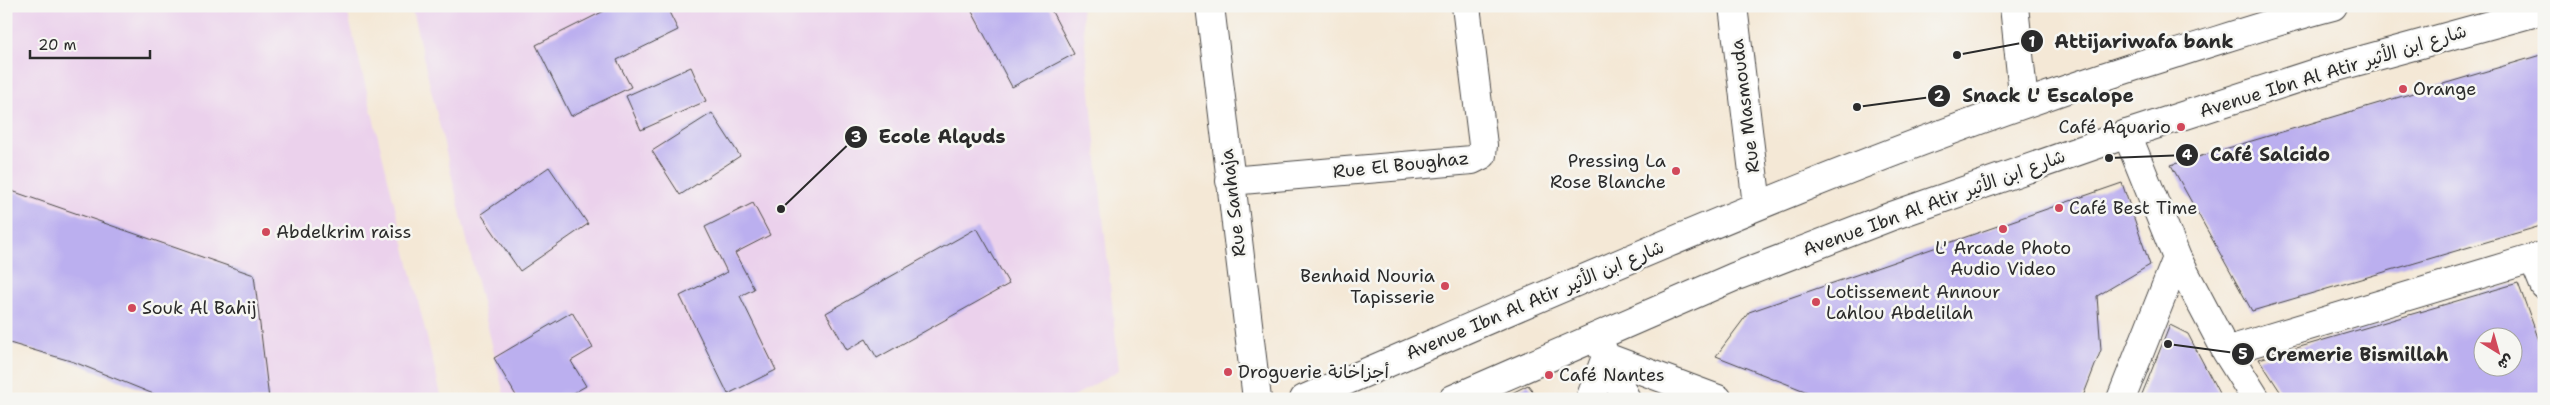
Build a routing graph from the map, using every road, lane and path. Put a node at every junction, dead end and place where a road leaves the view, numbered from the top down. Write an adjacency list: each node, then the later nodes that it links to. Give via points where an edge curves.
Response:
1 (1210, 6): 10 (street, Rue Sanhaja)
2 (1466, 6): 10 (street, Rue El Boughaz, via 1482,155 1472,160)
3 (1733, 6): 11 (street, Rue Masmouda)
4 (2014, 6): 8 (street)
5 (2333, 6): 6 (street, Avenue Ibn Al Atir شارع ابن الأثير)
6 (2300, 10): 8 (street, Avenue Ibn Al Atir شارع ابن الأثير)
7 (2544, 10): 9 (street, Avenue Ibn Al Atir شارع ابن الأثير, via 2314,73)
8 (2024, 103): 11 (street, Avenue Ibn Al Atir شارع ابن الأثير)
9 (2127, 134): 13 (street); 15 (street, Avenue Ibn Al Atir شارع ابن الأثير, via 1892,216 1734,277)
10 (1230, 180): 17 (street, Rue Sanhaja)
11 (1757, 205): 18 (street, Avenue Ibn Al Atir شارع ابن الأثير)
12 (2538, 257): 14 (street); 16 (street)
13 (2177, 258): 16 (street); 23 (street)
14 (2544, 285)
15 (1601, 346): 19 (street, Avenue Ibn Al Atir شارع ابن الأثير); 20 (street); 21 (street); 22 (street)
16 (2226, 351): 24 (street)
17 (1256, 399)
18 (1304, 399)
19 (1453, 399)
20 (1590, 399)
21 (1626, 399)
22 (1718, 399)
23 (2121, 399)
24 (2256, 399)

